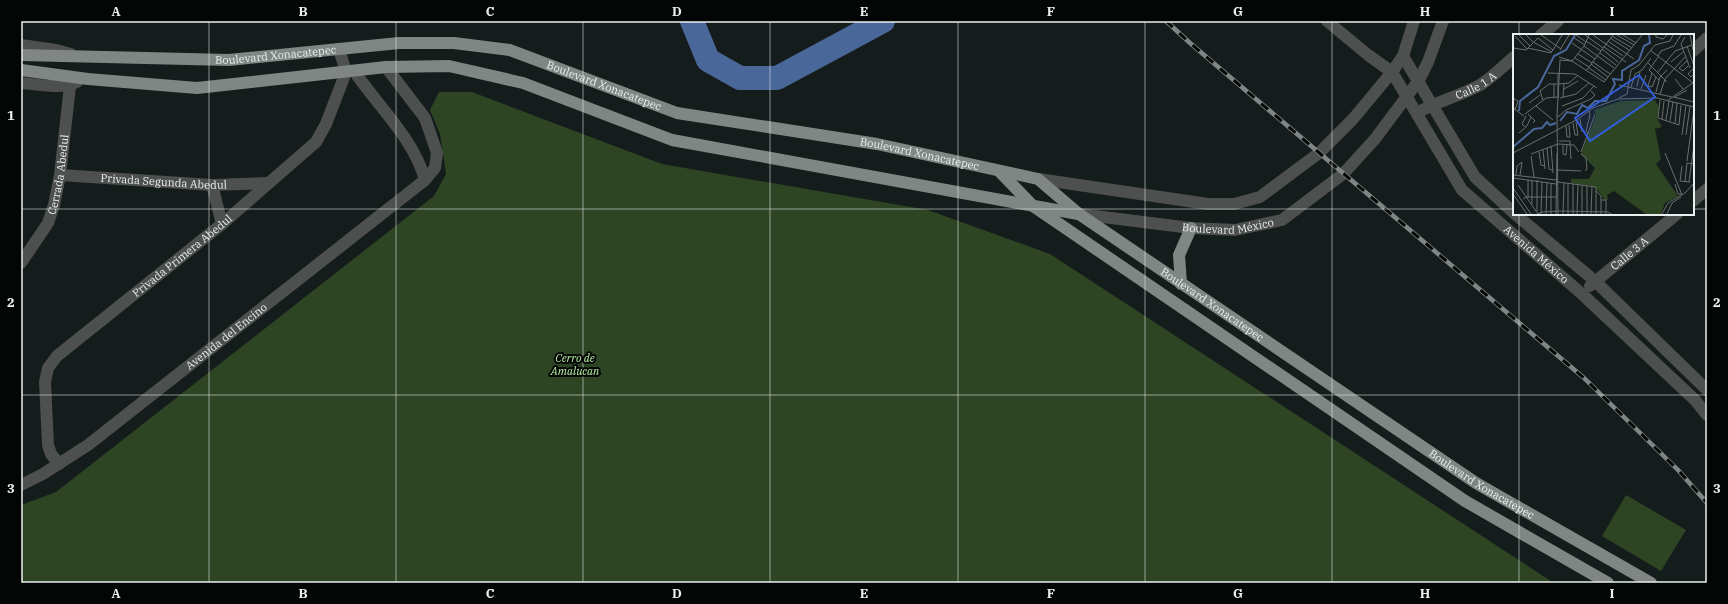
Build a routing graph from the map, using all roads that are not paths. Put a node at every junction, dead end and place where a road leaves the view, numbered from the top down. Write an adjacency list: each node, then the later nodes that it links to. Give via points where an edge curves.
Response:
1 (1327, 21): 17 (street)
2 (1414, 21): 11 (street, Boulevard México)
3 (1443, 21): 19 (street, Boulevard México, via 1428,62)
4 (1558, 21): 5 (street)
5 (1542, 34)
6 (1707, 38): 9 (street)
7 (21, 45): 12 (street, Boulevard Xonacatepec, via 56,50)
8 (339, 49): 12 (main road, Boulevard Xonacatepec, via 229,60); 16 (street); 24 (main road, Boulevard Xonacatepec, via 454,43 510,50 677,113 877,144)
9 (1694, 50)
10 (26, 55): 12 (main road, Boulevard Xonacatepec)
11 (1403, 56): 17 (street, Boulevard México); 19 (street, Avenida México)
12 (79, 57)
13 (1513, 59): 22 (street, Calle 1 A, via 1482,84 1463,94)
14 (386, 67): 16 (main road, Boulevard Xonacatepec); 27 (street, Avenida del Encino, via 425,118 437,153 435,168); 32 (main road, Boulevard Xonacatepec, via 449,66 523,83 672,140)
15 (25, 71): 18 (main road, Boulevard Xonacatepec)
16 (350, 71): 18 (main road, Boulevard Xonacatepec, via 198,88); 27 (street, via 407,143 422,166); 28 (street, Privada Primera Abedul, via 316,142)
17 (1392, 72): 21 (street, Avenida México); 26 (street, Boulevard México, via 1353,119 1319,153 1260,197 1234,204 1208,204)
18 (75, 80): 20 (street, Boulevard Xonacatepec); 25 (street, Cerrada Abedul)
19 (1418, 80): 21 (street, Boulevard México); 22 (street, Avenida México)
20 (21, 83)
21 (1407, 97): 23 (street, Avenida México); 38 (street, Boulevard México, via 1375,139 1343,174 1282,220 1235,230)
22 (1433, 104): 23 (street, Calle 1 A); 33 (street, Avenida México, via 1475,177)
23 (1417, 113): 42 (street, Avenida México, via 1462,190)
24 (1000, 172): 26 (main road, Boulevard Xonacatepec); 32 (main road)
25 (60, 175): 29 (street, Privada Segunda Abedul); 39 (street, Cerrada Abedul, via 48,223)
26 (1038, 179): 34 (main road, Boulevard Xonacatepec)
27 (425, 180): 45 (street, Avenida del Encino, via 88,445)
28 (267, 183): 29 (street, Privada Segunda Abedul); 37 (street, Privada Primera Abedul)
29 (212, 185): 37 (street)
30 (1707, 189): 31 (street)
31 (1694, 199)
32 (1033, 206): 34 (main road, Boulevard México); 47 (main road, Boulevard Xonacatepec, via 1465,501)
33 (1513, 211)
34 (1079, 214): 38 (street, Boulevard México); 41 (main road, Boulevard Xonacatepec)
35 (1517, 215): 40 (street, Avenida México)
36 (1676, 215): 40 (street, Calle 3 A)
37 (222, 224): 45 (street, Privada Primera Abedul, via 57,356 48,368 45,382 48,445)
38 (1191, 228): 41 (main road, via 1179,255)
39 (21, 263)
40 (1595, 281): 42 (street, Calle 3 A); 43 (street, Avenida México)
41 (1181, 284): 48 (main road, Boulevard Xonacatepec, via 1476,483)
42 (1582, 294): 44 (street, Avenida México, via 1695,400)
43 (1707, 390)
44 (1707, 415)
45 (59, 464): 46 (street, Avenida del Encino)
46 (21, 485)
47 (1608, 583)
48 (1651, 583)

